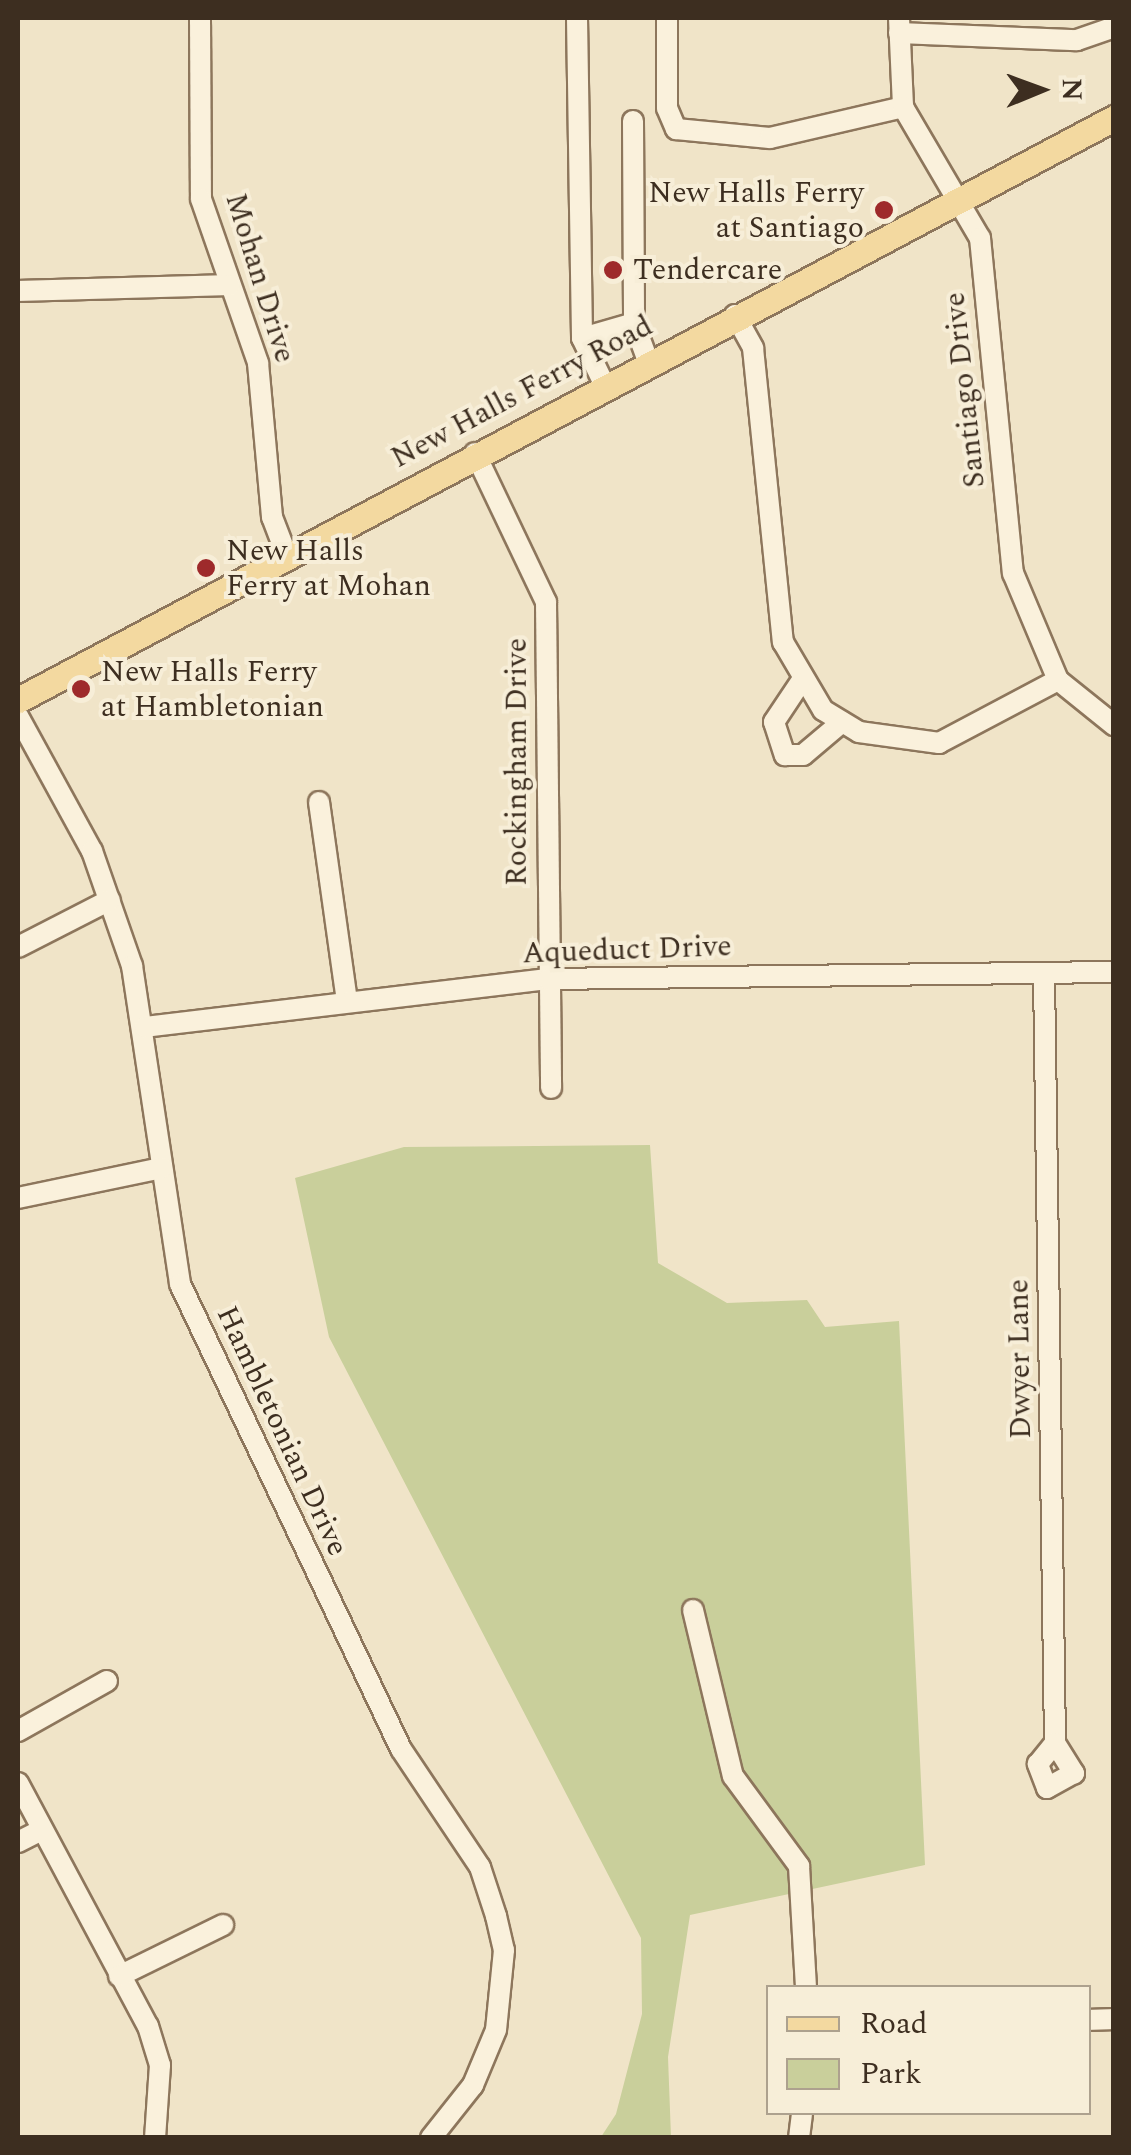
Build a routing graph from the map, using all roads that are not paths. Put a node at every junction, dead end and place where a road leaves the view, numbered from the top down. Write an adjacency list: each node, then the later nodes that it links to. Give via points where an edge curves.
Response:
1 (200, 18): 10 (street, Mohan Drive, via 201,198)
2 (577, 18): 14 (street)
3 (667, 18): 6 (street, via 666,108 676,130 770,138)
4 (900, 25): 5 (street, Santiago Drive, via 1077,40); 6 (street, Santiago Drive)
5 (1114, 26)
6 (903, 106): 9 (street, Santiago Drive)
7 (1114, 118): 9 (main road, New Halls Ferry Road)
8 (634, 121): 13 (street)
9 (954, 201): 12 (main road, New Halls Ferry Road); 19 (street, Santiago Drive, via 980,238 1013,573)
10 (230, 284): 11 (street); 18 (street, Mohan Drive, via 267,407 272,517)
11 (18, 291)
12 (735, 316): 15 (main road, New Halls Ferry Road); 20 (street, via 752,348 783,642)
13 (634, 324): 14 (street); 15 (street)
14 (582, 338): 16 (street)
15 (648, 362): 16 (main road, New Halls Ferry Road)
16 (604, 384): 17 (main road, New Halls Ferry Road)
17 (475, 453): 18 (main road, New Halls Ferry Road); 30 (street, Rockingham Drive, via 546,602)
18 (286, 554): 21 (main road, New Halls Ferry Road)
19 (1058, 680): 23 (street, via 939,744 904,743); 24 (street, Santiago Drive)
20 (800, 683): 23 (street); 23 (street, via 774,722 786,755 803,755)
21 (18, 700)
22 (18, 716): 26 (street, Hambletonian Drive)
23 (842, 722)
24 (1114, 725)
25 (319, 802): 31 (street)
26 (110, 900): 27 (street); 32 (street, Hambletonian Drive)
27 (18, 947)
28 (1114, 972): 29 (street, Aqueduct Drive)
29 (1044, 974): 30 (street, Aqueduct Drive); 39 (street, Dwyer Lane)
30 (548, 978): 31 (street, Aqueduct Drive); 33 (street, Rockingham Drive)
31 (347, 1002): 32 (street, Aqueduct Drive)
32 (146, 1027): 34 (street, Hambletonian Drive)
33 (550, 1088)
34 (162, 1168): 35 (street); 47 (street, Hambletonian Drive, via 180,1284 203,1340 401,1749 480,1868 496,1916 504,1950 496,2030 473,2085)
35 (18, 1198)
36 (693, 1610): 45 (street, via 733,1776 798,1866 796,1916)
37 (107, 1681): 38 (street)
38 (18, 1731)
39 (1055, 1743)
40 (18, 1783): 41 (street)
41 (42, 1830): 42 (street); 44 (street)
42 (18, 1842)
43 (223, 1925): 44 (street)
44 (119, 1976): 46 (street, via 160,2065)
45 (806, 1985)
46 (156, 2138)
47 (431, 2138)

